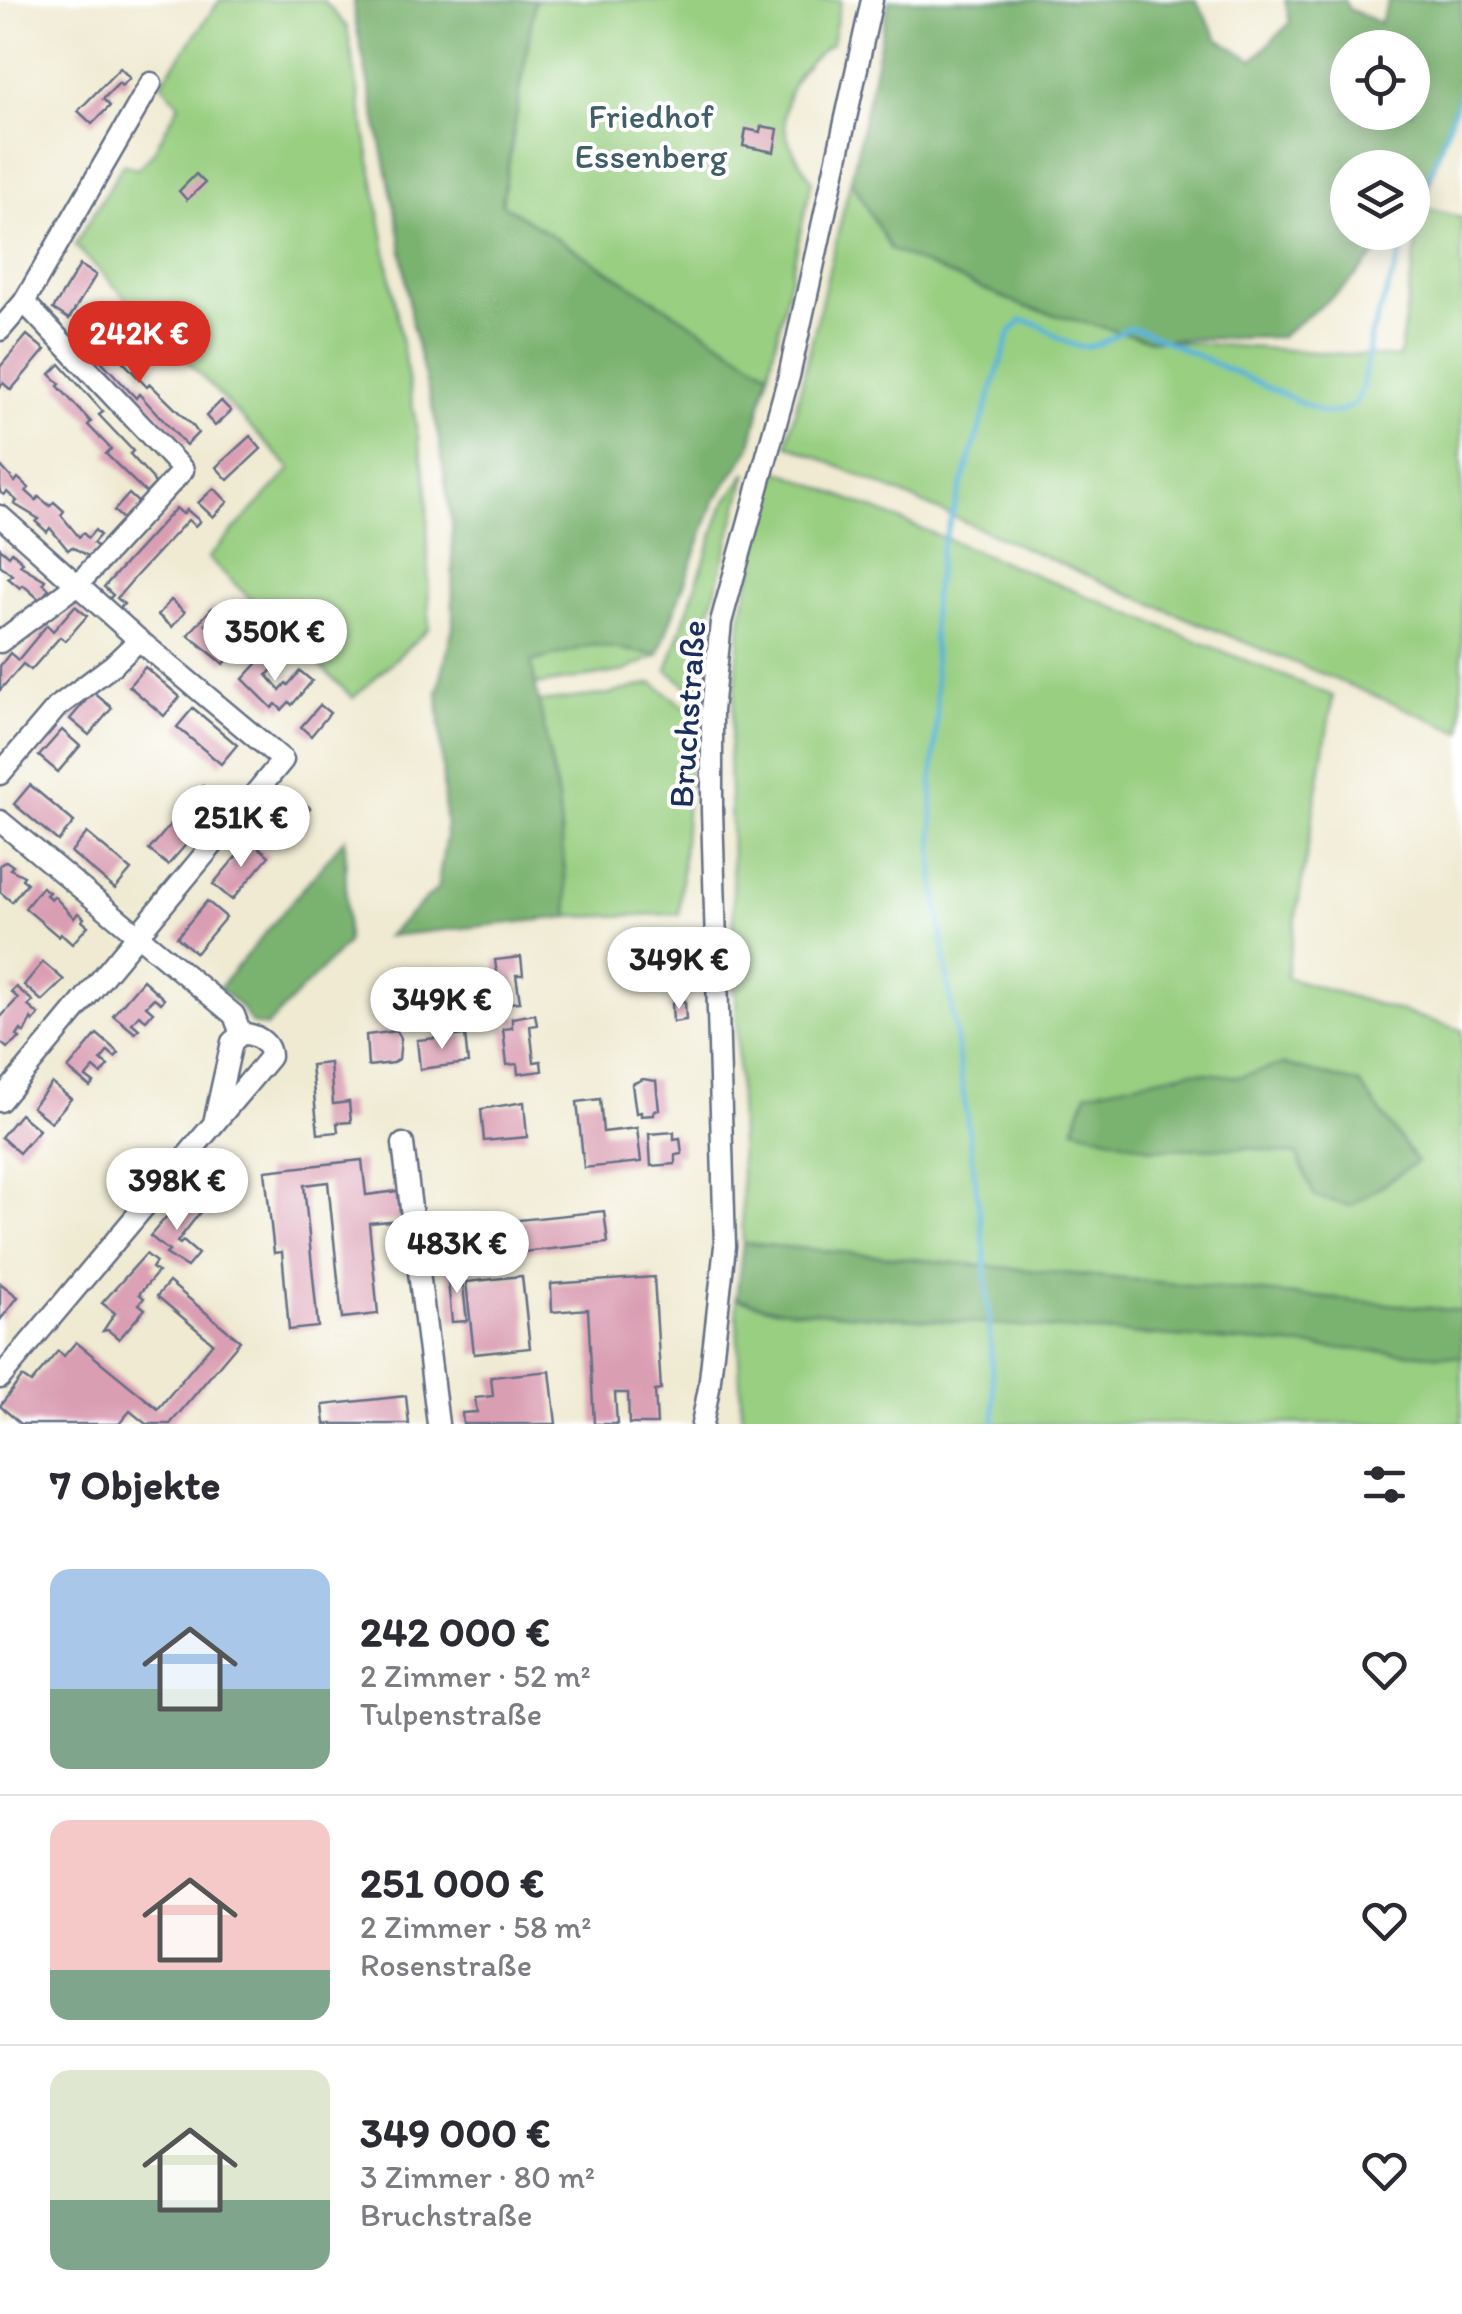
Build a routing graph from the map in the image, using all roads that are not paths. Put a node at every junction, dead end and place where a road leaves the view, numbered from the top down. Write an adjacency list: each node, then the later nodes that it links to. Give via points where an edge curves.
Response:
1 (872, 0): 18 (street, Bruchstraße, via 789,376 721,622 712,810 725,1246)
2 (151, 83): 3 (street)
3 (24, 302): 4 (street); 6 (street, via 183,470)
4 (0, 330)
5 (0, 516): 6 (street)
6 (78, 583): 7 (street); 8 (street)
7 (139, 640): 9 (street, via 57,707); 11 (street, via 284,760)
8 (0, 642)
9 (0, 774)
10 (0, 821): 11 (street)
11 (139, 936): 12 (street, via 234,1015); 13 (street)
12 (241, 1034): 14 (street, via 226,1059); 14 (street, via 262,1040 270,1057)
13 (0, 1101)
14 (214, 1123): 16 (street)
15 (403, 1144): 17 (street)
16 (0, 1378)
17 (438, 1424)
18 (702, 1424)

